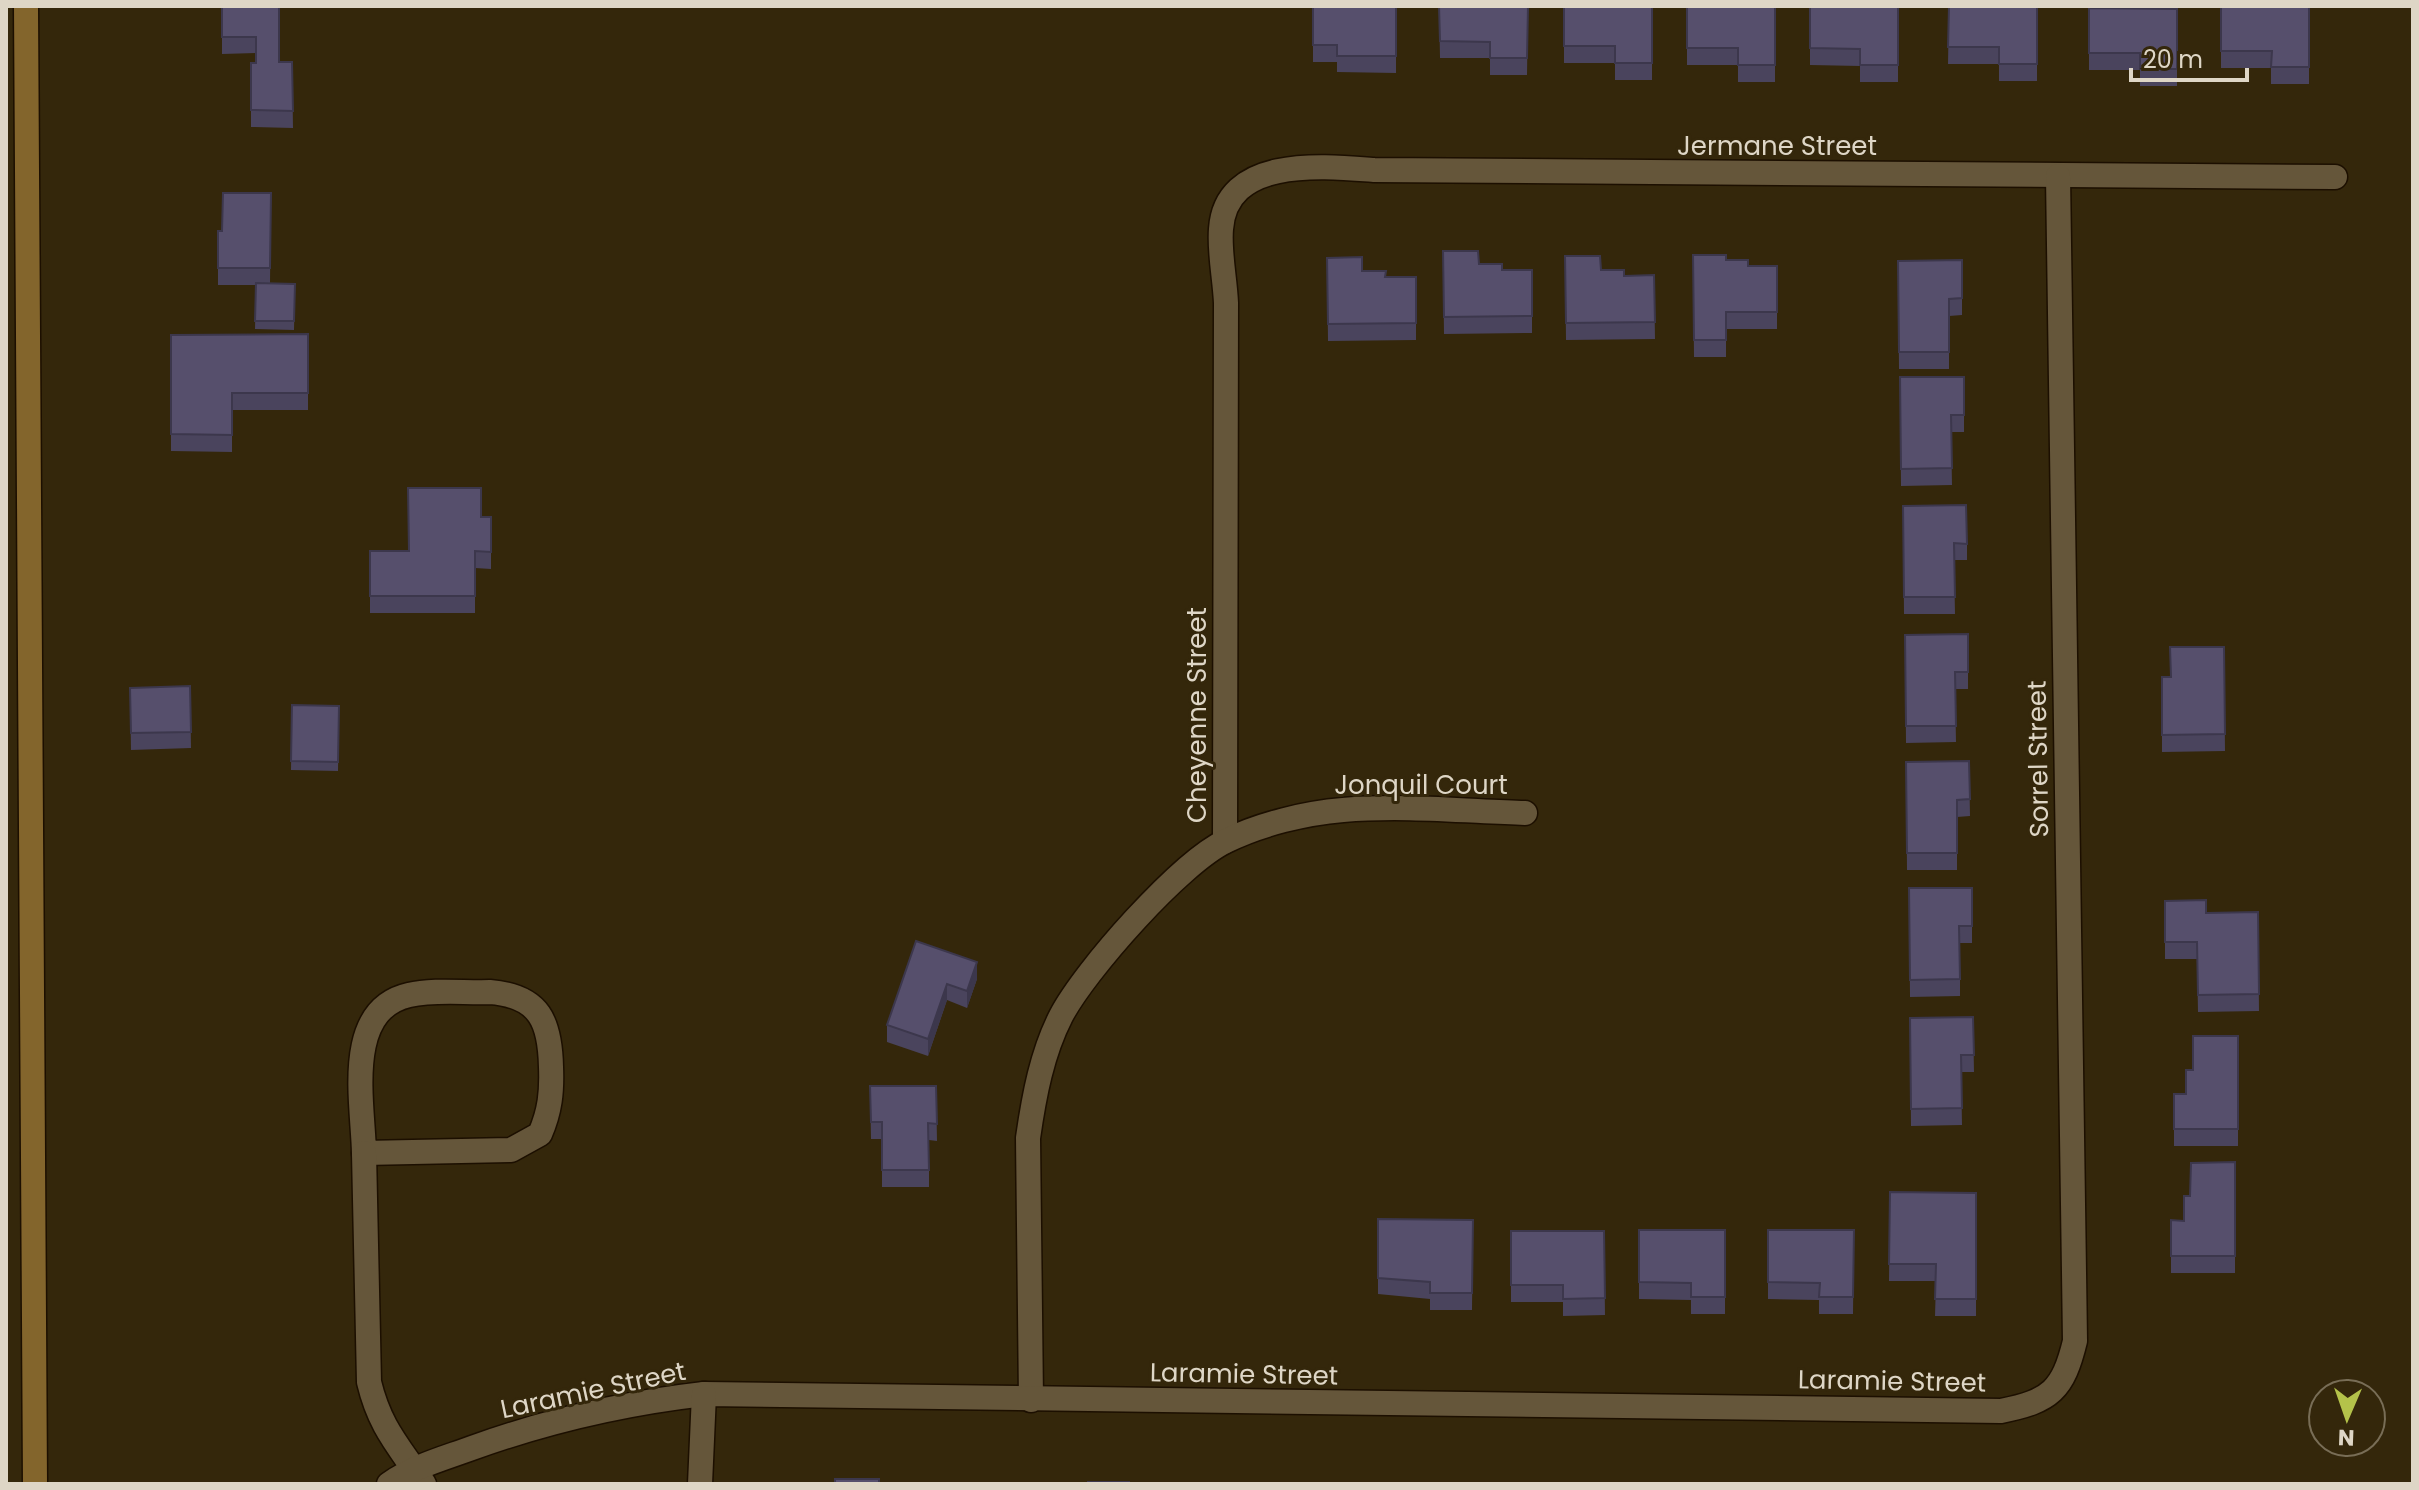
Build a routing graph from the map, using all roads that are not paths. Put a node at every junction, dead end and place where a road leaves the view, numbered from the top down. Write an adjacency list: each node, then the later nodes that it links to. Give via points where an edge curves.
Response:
1 (26, 6): 12 (main road)
2 (2058, 176): 3 (street, Jermane Street); 4 (street, Jermane Street, via 1319,166 1274,172 1241,185); 8 (street, Sorrel Street)
3 (2335, 177)
4 (1229, 200): 6 (street, Cheyenne Street, via 1221,228 1226,303)
5 (1525, 813): 6 (street, Jonquil Court, via 1342,810 1284,821)
6 (1225, 841): 10 (street, Cheyenne Street, via 1125,929 1062,1014 1049,1045 1028,1138)
7 (364, 1153): 7 (street, via 362,1056 367,1032 389,1003 410,995 505,993 531,1005 546,1023 551,1035 551,1104 540,1134 524,1146); 11 (street, via 369,1382 377,1414)
8 (2075, 1341): 10 (street, Laramie Street, via 2067,1374 2054,1392 2029,1406 2001,1411)
9 (704, 1394): 10 (street, Laramie Street); 11 (street, Laramie Street, via 514,1432); 14 (street)
10 (1031, 1400)
11 (418, 1476): 13 (street, Laramie Street)
12 (35, 1484)
13 (389, 1484)
14 (700, 1484)

